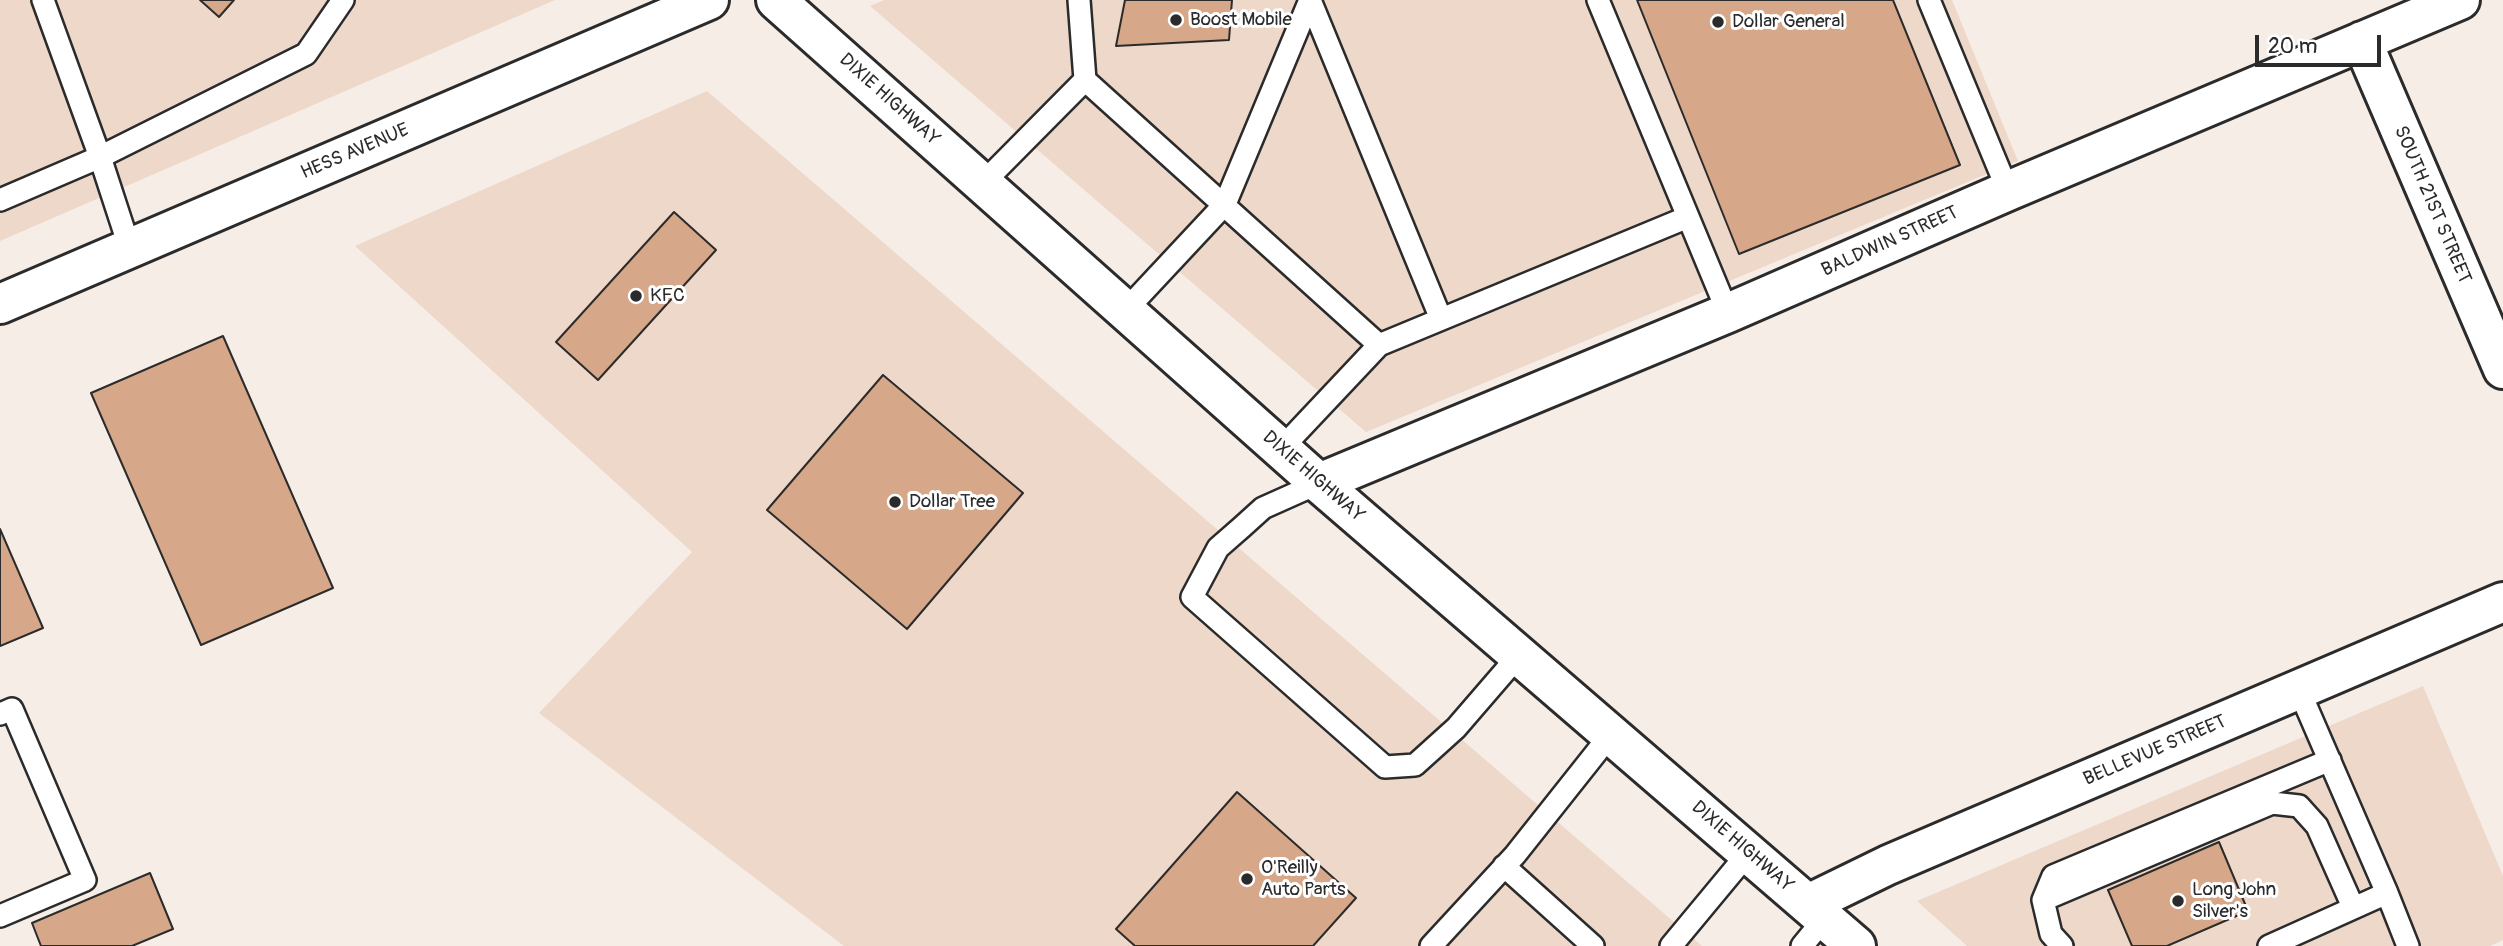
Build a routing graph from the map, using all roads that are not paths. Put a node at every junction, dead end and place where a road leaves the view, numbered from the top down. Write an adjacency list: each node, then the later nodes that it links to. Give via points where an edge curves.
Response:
1 (43, 0): 12 (lane)
2 (343, 0): 12 (lane, via 306,54)
3 (709, 0): 18 (street, HESS AVENUE)
4 (776, 0): 13 (street, DIXIE HIGHWAY)
5 (1079, 0): 11 (lane)
6 (1310, 0): 16 (lane); 22 (lane)
7 (1598, 0): 17 (lane)
8 (1929, 0): 14 (lane)
9 (2460, 0): 10 (street, BALDWIN STREET)
10 (2362, 41): 14 (street, BALDWIN STREET); 24 (street, SOUTH 21ST STREET)
11 (1085, 80): 13 (lane); 16 (lane)
12 (100, 157): 15 (lane); 18 (lane)
13 (983, 184): 20 (street, DIXIE HIGHWAY)
14 (2008, 191): 21 (street, BALDWIN STREET)
15 (0, 200)
16 (1225, 204): 20 (lane); 23 (lane)
17 (1688, 217): 21 (lane); 22 (lane)
18 (130, 248): 19 (street, HESS AVENUE)
19 (0, 304)
20 (1125, 311): 25 (street, DIXIE HIGHWAY)
21 (1728, 313): 26 (street, BALDWIN STREET)
22 (1441, 318): 23 (lane)
23 (1379, 345): 25 (lane)
24 (2503, 369)
25 (1281, 449): 26 (street, DIXIE HIGHWAY)
26 (1319, 483): 28 (street, DIXIE HIGHWAY); 28 (lane, via 1263,508 1218,548 1192,597 1385,766 1415,765 1456,728)
27 (2503, 602): 29 (street, BELLEVUE STREET)
28 (1519, 655): 31 (street, DIXIE HIGHWAY)
29 (2299, 690): 32 (lane); 39 (street, BELLEVUE STREET, via 1888,865)
30 (0, 714): 38 (lane, via 12,709 85,880)
31 (1611, 734): 33 (street, DIXIE HIGHWAY); 34 (lane)
32 (2330, 760): 35 (lane); 36 (lane, via 2053,876)
33 (1749, 852): 39 (street, DIXIE HIGHWAY); 42 (lane)
34 (1504, 866): 40 (lane); 41 (lane)
35 (2387, 893): 37 (lane); 46 (lane)
36 (2043, 900): 37 (lane, via 2272,803 2299,806 2317,826); 44 (lane, via 2051,934)
37 (2353, 908): 45 (lane)
38 (0, 916)
39 (1812, 923): 43 (street, DIXIE HIGHWAY)
40 (1431, 946)
41 (1594, 946)
42 (1671, 946)
43 (1856, 946)
44 (2062, 946)
45 (2269, 946)
46 (2408, 946)

